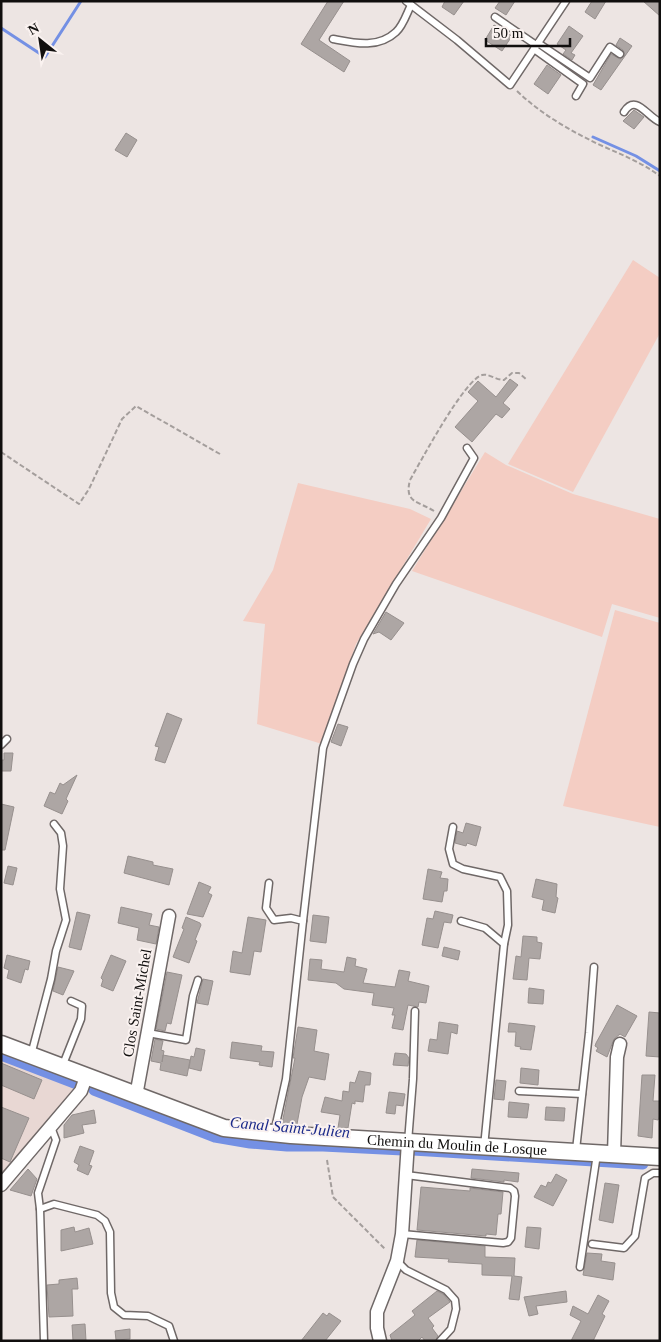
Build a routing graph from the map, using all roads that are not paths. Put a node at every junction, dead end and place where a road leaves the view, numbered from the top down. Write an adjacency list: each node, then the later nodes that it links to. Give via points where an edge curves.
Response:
1 (566, 1): 5 (lane)
2 (409, 3): 4 (lane, via 397,32 380,41 364,45); 5 (lane, via 510,85)
3 (495, 17): 5 (lane)
4 (333, 39)
5 (536, 45): 6 (lane, via 590,78 610,47); 7 (lane, via 583,84)
6 (620, 54)
7 (576, 96)
8 (624, 112): 9 (lane, via 634,104)
9 (660, 122)
10 (466, 448): 17 (lane, via 474,458 441,518 396,584 364,639 323,748)
11 (8, 739): 12 (lane)
12 (1, 746)
13 (54, 824): 27 (lane, via 63,846 60,889 66,920)
14 (453, 827): 19 (lane, via 449,849 453,864 500,876 507,891 508,925)
15 (269, 883): 17 (lane, via 266,908 274,920 290,918)
16 (169, 916): 24 (street, Clos Saint-Michel)
17 (303, 921): 34 (lane, via 286,1079)
18 (461, 921): 19 (lane, via 485,928)
19 (504, 944): 35 (lane)
20 (594, 968): 31 (lane)
21 (198, 980): 24 (lane, via 186,1040)
22 (71, 1001): 28 (lane, via 82,1006 81,1020)
23 (415, 1012): 36 (lane)
24 (148, 1033): 32 (street, Clos Saint-Michel)
25 (1, 1044): 27 (street, Chemin du Moulin de Losque)
26 (620, 1044): 39 (street)
27 (31, 1056): 28 (street, Chemin du Moulin de Losque)
28 (62, 1067): 29 (street, Chemin du Moulin de Losque)
29 (84, 1084): 32 (street, Chemin du Moulin de Losque); 33 (street)
30 (519, 1091): 31 (lane)
31 (582, 1094): 37 (lane)
32 (136, 1096): 34 (street, Chemin du Moulin de Losque, via 224,1128)
33 (50, 1127): 42 (street); 43 (lane, via 56,1140 38,1193)
34 (274, 1133): 36 (street, Chemin du Moulin de Losque)
35 (484, 1147): 36 (street, Chemin du Moulin de Losque); 37 (street, Chemin du Moulin de Losque)
36 (407, 1148): 41 (street)
37 (576, 1152): 39 (street, Chemin du Moulin de Losque)
38 (660, 1157): 39 (street, Chemin du Moulin de Losque)
39 (601, 1158): 47 (lane)
40 (660, 1173): 45 (lane, via 649,1174 645,1178 635,1236 630,1242 624,1248)
41 (406, 1175): 44 (street); 44 (lane, via 510,1188 515,1196 511,1238 503,1244)
42 (1, 1185)
43 (40, 1209): 49 (lane); 50 (lane, via 54,1204 96,1215 105,1221 110,1232 114,1308 124,1315 148,1316 161,1321 169,1326)
44 (402, 1234): 46 (street)
45 (592, 1244)
46 (397, 1261): 48 (street, via 377,1312); 53 (lane, via 406,1270 446,1290 455,1300 452,1329)
47 (580, 1267)
48 (376, 1328): 51 (street); 52 (street)
49 (44, 1341)
50 (174, 1341)
51 (370, 1341)
52 (380, 1341)
53 (440, 1341)

